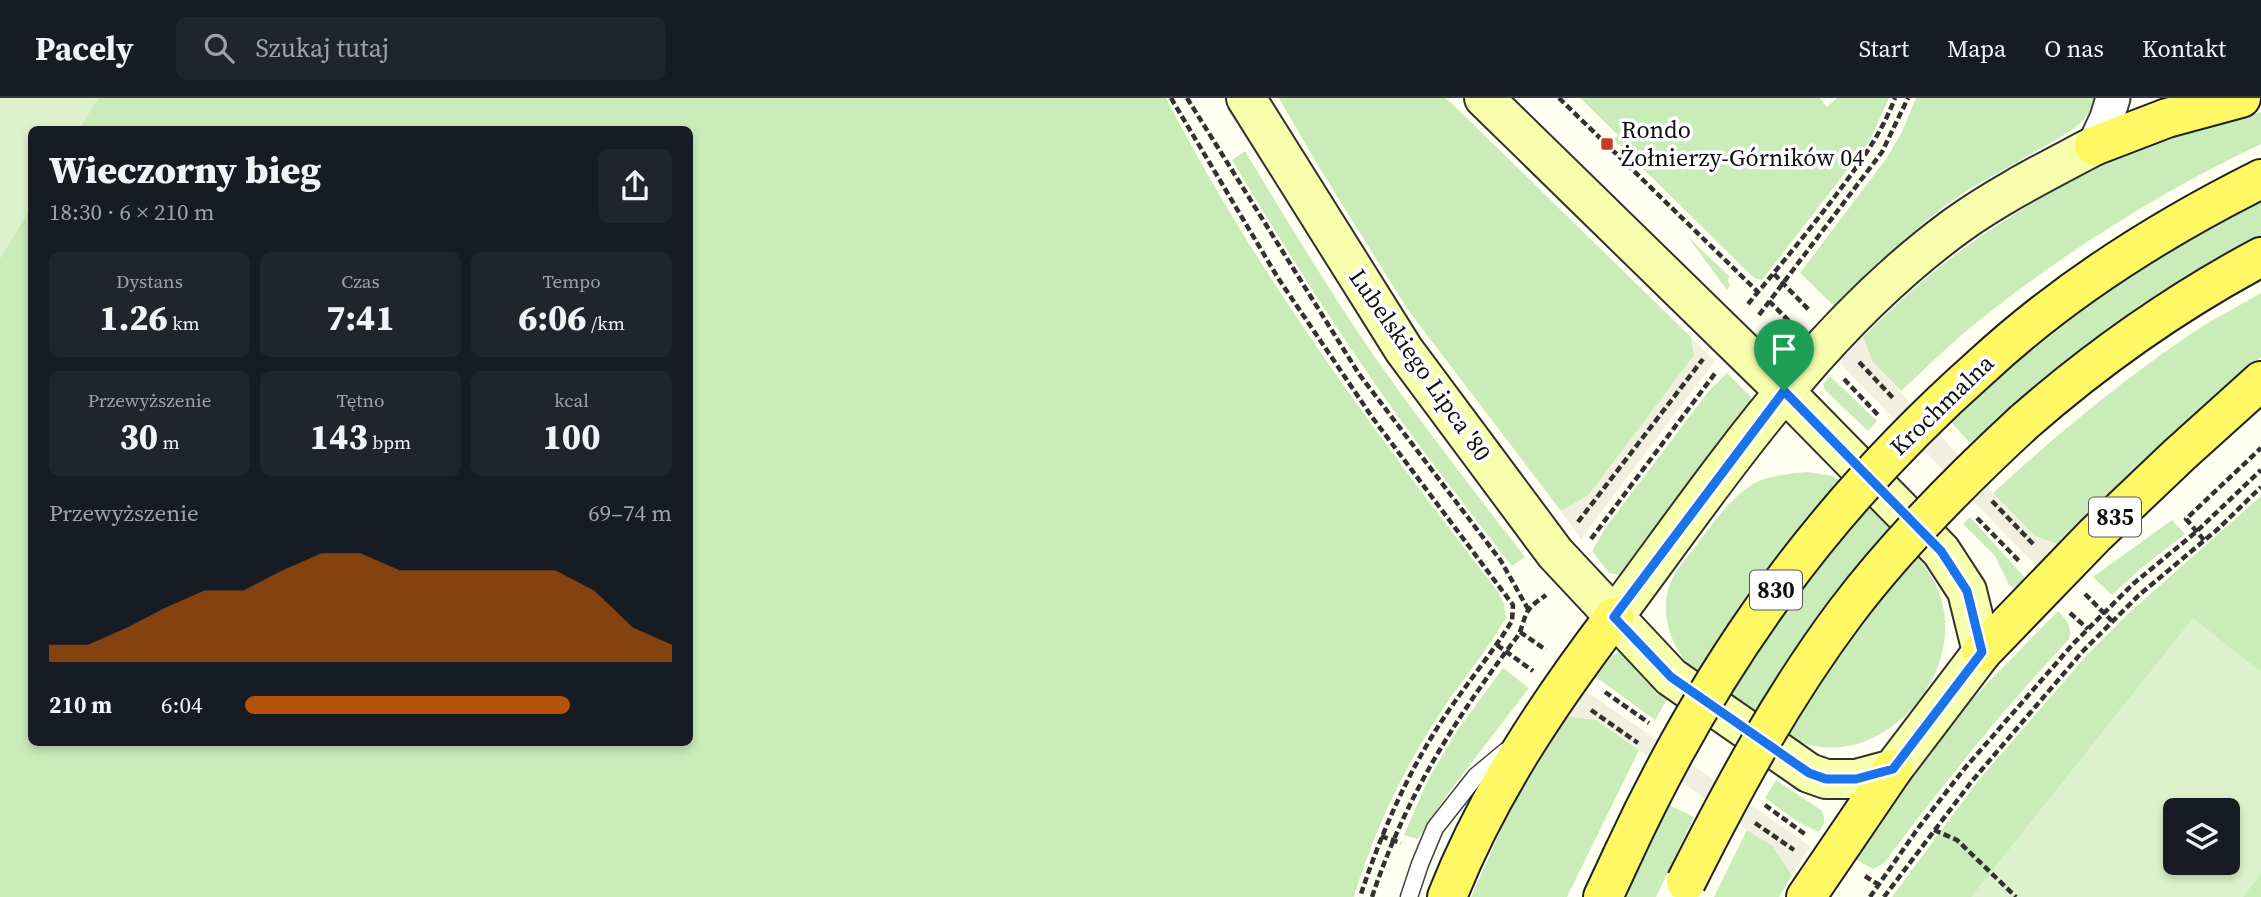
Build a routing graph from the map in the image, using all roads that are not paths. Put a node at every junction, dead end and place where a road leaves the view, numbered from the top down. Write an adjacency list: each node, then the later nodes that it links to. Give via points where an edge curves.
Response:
1 (1246, 98): 10 (main road, Lubelskiego Lipca '80, via 1404,350 1555,553)
2 (1484, 98): 9 (main road)
3 (2113, 98): 5 (street)
4 (2241, 98): 5 (main road, via 2167,118)
5 (2094, 146): 9 (main road, via 2003,195 1920,255 1882,287)
6 (2261, 179): 17 (main road, Krochmalna / 830, bridge, via 2173,226 2098,275 1982,366 1881,463 1815,539 1724,666 1646,805)
7 (2261, 257): 14 (main road, bridge, via 2129,338 2062,389 1941,502 1888,561 1813,658 1762,737)
8 (2261, 381): 11 (main road, 835, via 2095,535)
9 (1784, 391): 10 (main road); 11 (main road, via 1941,551 1967,591)
10 (1614, 617): 12 (main road); 13 (main road, Lubelskiego Lipca '80, via 1671,677 1809,773 1826,779 1856,779)
11 (1982, 652): 13 (main road, 835)
12 (1536, 728): 15 (lane, via 1476,776 1435,828); 16 (main road, via 1491,800)
13 (1893, 769): 18 (main road)
14 (1682, 889)
15 (1409, 897)
16 (1447, 897)
17 (1603, 897)
18 (1806, 897)

